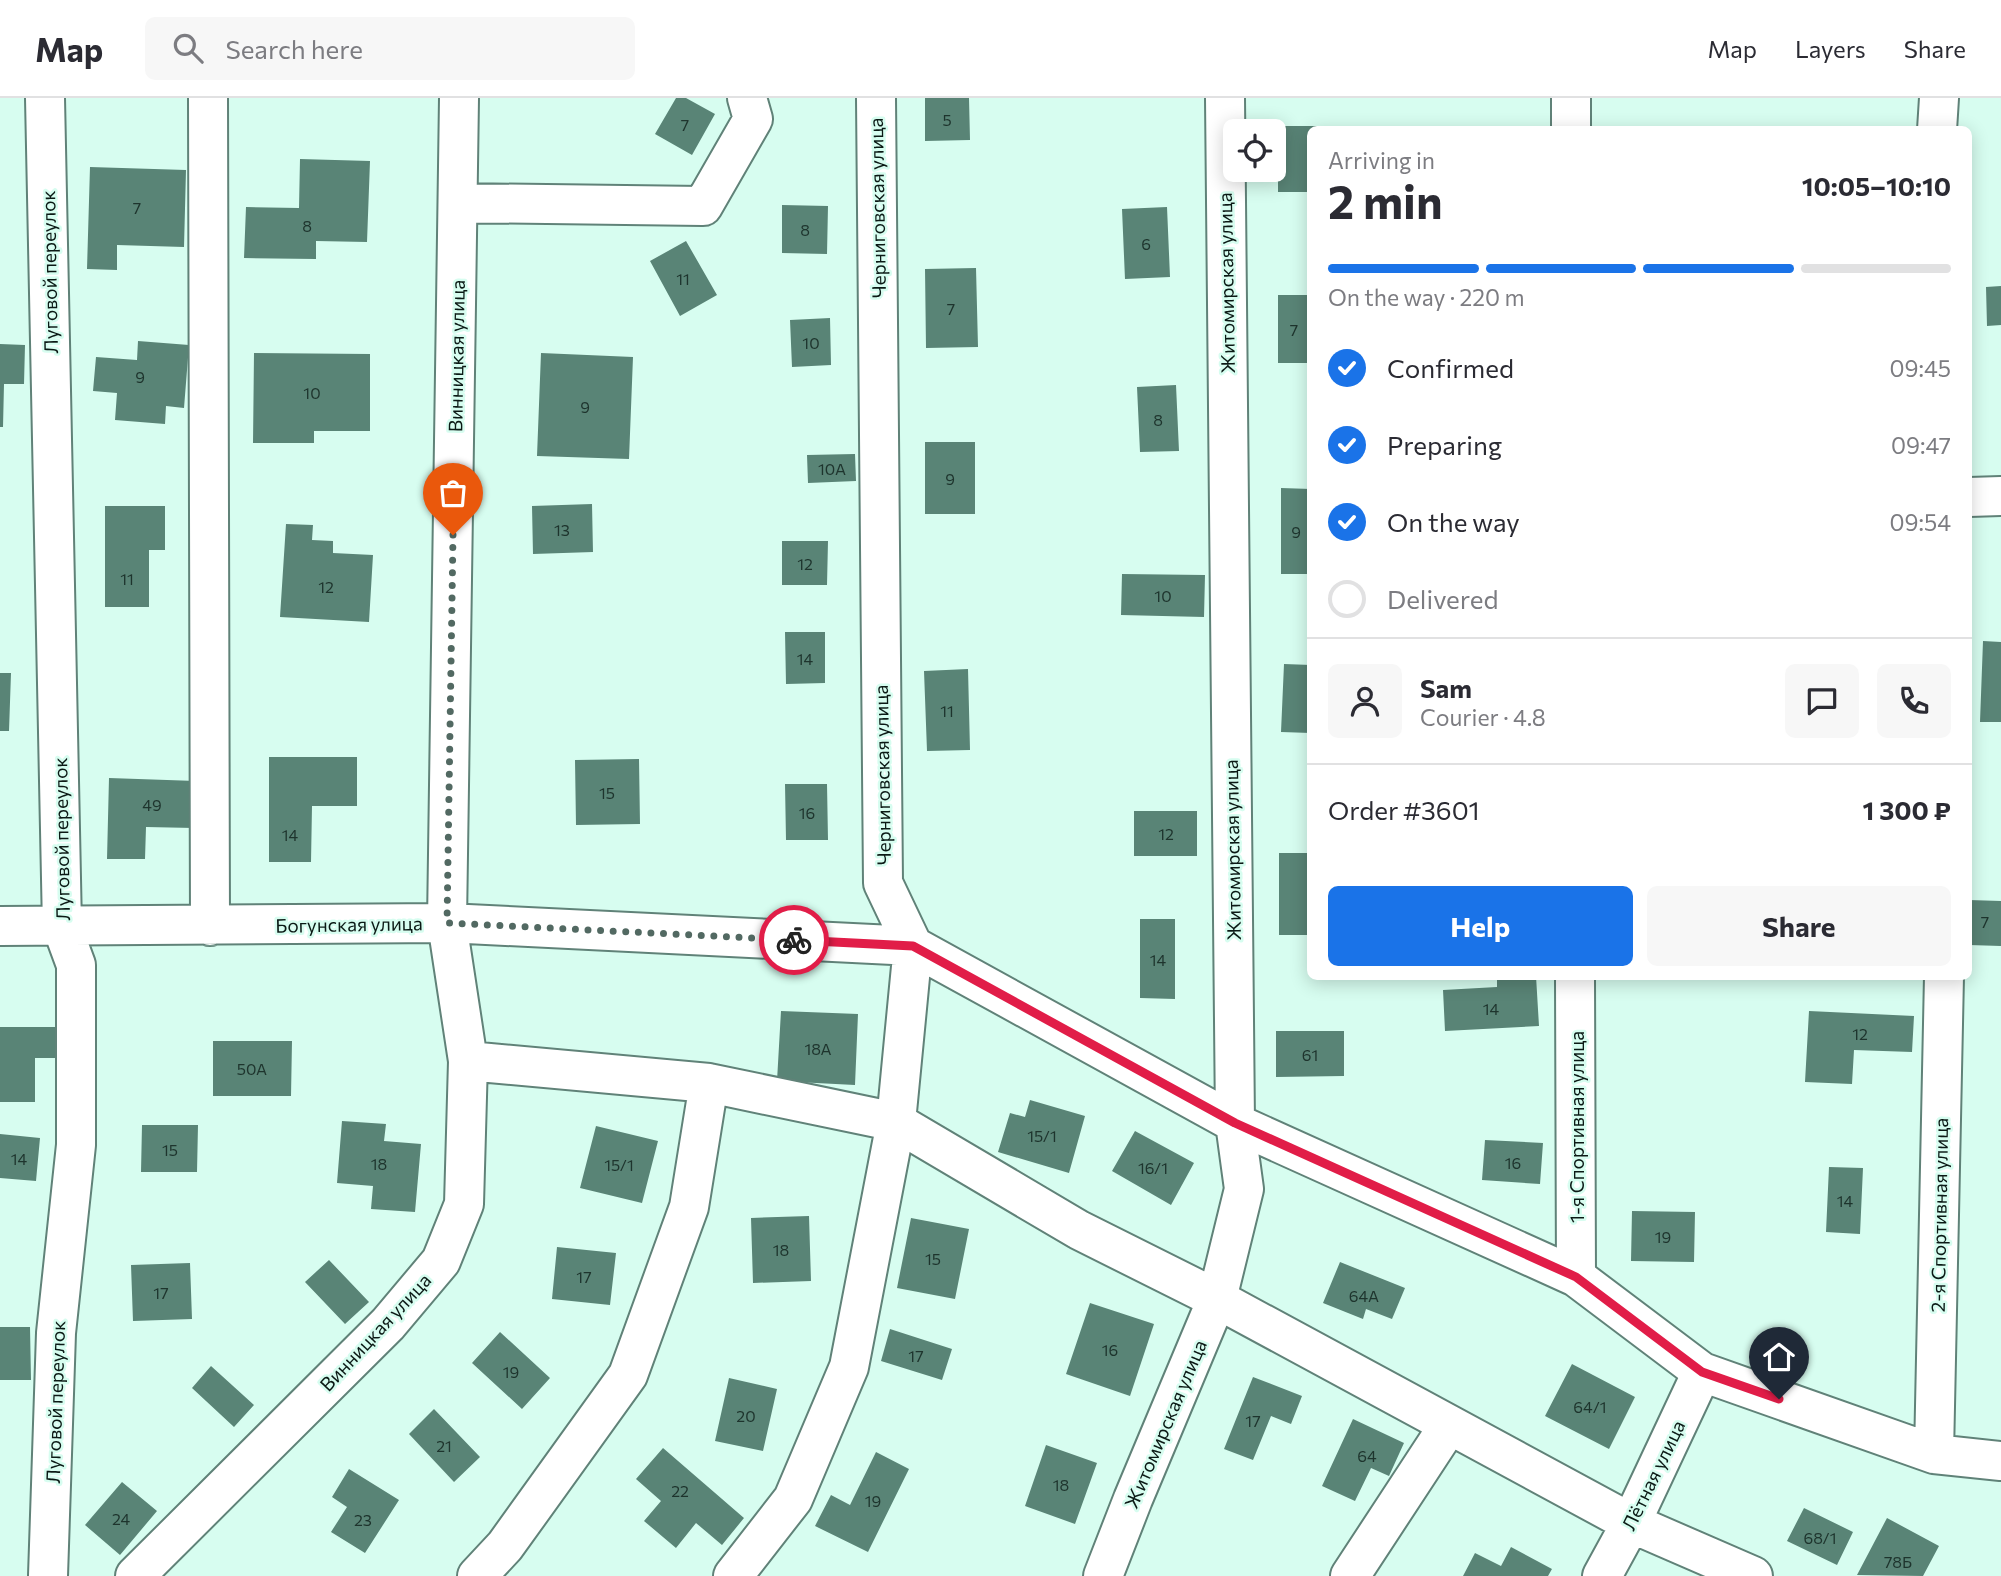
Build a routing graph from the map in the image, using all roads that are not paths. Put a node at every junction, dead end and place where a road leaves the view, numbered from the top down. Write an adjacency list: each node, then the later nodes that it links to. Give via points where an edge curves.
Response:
1 (45, 98): 17 (street, Луговой переулок)
2 (208, 98): 16 (street)
3 (459, 98): 11 (street, Винницкая улица)
4 (747, 98): 11 (street, via 753,119 703,206)
5 (876, 98): 18 (street, Черниговская улица, via 883,883)
6 (1224, 98): 24 (street, Житомирская улица)
7 (1571, 98): 9 (street)
8 (1939, 98): 10 (street)
9 (1571, 126)
10 (1937, 126)
11 (458, 203): 14 (street, Винницкая улица)
12 (2001, 496): 13 (street)
13 (1972, 497)
14 (447, 923): 16 (street, Богунская улица); 18 (street, Богунская улица); 21 (street, Винницкая улица)
15 (0, 926): 17 (street, Богунская улица)
16 (210, 926): 17 (street, Богунская улица)
17 (62, 927): 32 (street, Луговой переулок, via 76,965 76,1146 56,1334)
18 (913, 946): 23 (street); 24 (street, Богунская улица)
19 (1575, 980): 25 (street, 1-я Спортивная улица)
20 (1944, 980): 29 (street, 2-я Спортивная улица)
21 (468, 1061): 22 (street); 33 (street, Винницкая улица, via 464,1204 441,1261 388,1324)
22 (709, 1083): 23 (street); 34 (street, via 689,1207 628,1375 505,1546)
23 (896, 1122): 26 (street, via 1079,1230); 35 (street, via 849,1367 793,1499)
24 (1235, 1123): 25 (street, Богунская улица); 26 (street, Житомирская улица, via 1244,1189)
25 (1576, 1277): 27 (street, Богунская улица)
26 (1217, 1299): 28 (street); 36 (street, Житомирская улица)
27 (1702, 1372): 29 (street, Богунская улица); 31 (street, Лётная улица)
28 (1449, 1425): 31 (street); 37 (street)
29 (1934, 1454): 30 (street, Богунская улица)
30 (2001, 1461)
31 (1631, 1523): 38 (street, Лётная улица); 39 (street)
32 (48, 1576)
33 (135, 1576)
34 (477, 1576)
35 (733, 1576)
36 (1103, 1576)
37 (1350, 1576)
38 (1602, 1576)
39 (1754, 1576)

